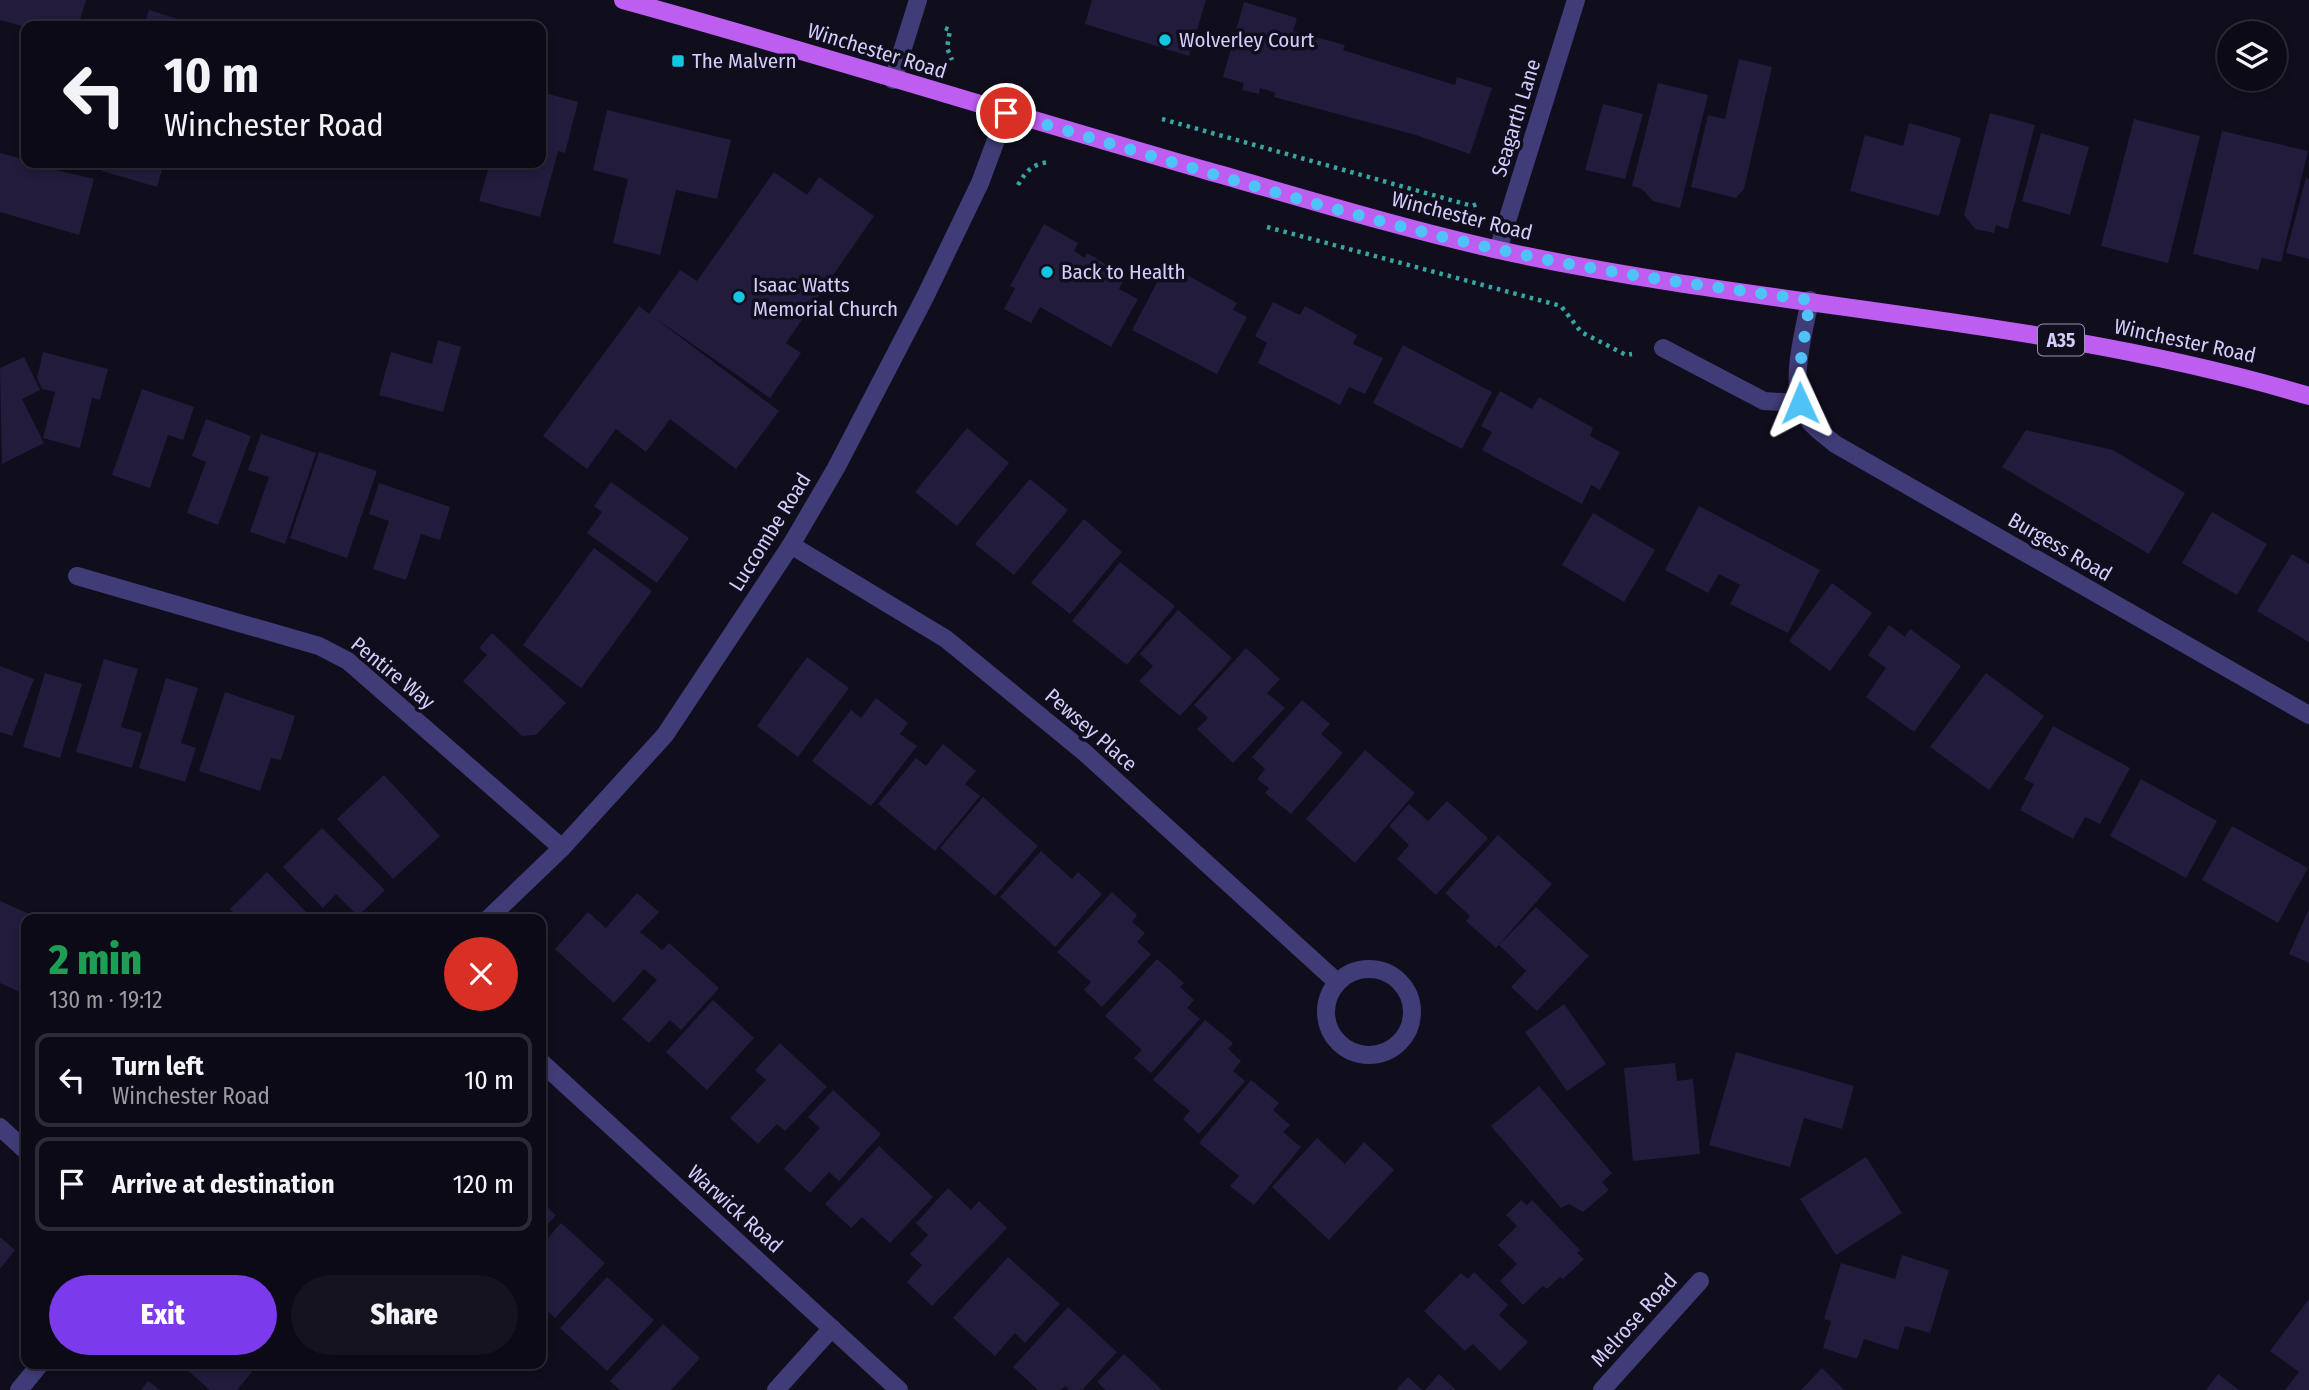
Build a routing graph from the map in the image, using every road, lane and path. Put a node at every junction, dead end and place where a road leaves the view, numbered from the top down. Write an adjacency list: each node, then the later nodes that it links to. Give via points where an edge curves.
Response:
1 (622, 0): 6 (main road, Winchester Road / A35)
2 (918, 0): 6 (street)
3 (1576, 0): 13 (street, Seagarth Lane)
4 (950, 30): 5 (path, via 947,48)
5 (957, 64)
6 (893, 80): 7 (main road, Winchester Road / A35)
7 (1006, 113): 13 (main road, Winchester Road / A35); 18 (street, Luccombe Road, via 980,183 925,297)
8 (1154, 117): 11 (path, via 1472,206)
9 (1062, 166): 10 (path, via 1037,163 1026,171)
10 (1017, 188)
11 (1482, 203)
12 (1262, 225): 15 (path, via 1561,306 1581,332 1626,355)
13 (1498, 250): 14 (main road, Winchester Road / A35, via 1600,270)
14 (1810, 300): 16 (main road, Winchester Road / A35, via 2105,346 2240,375); 17 (street, via 1798,379)
15 (1663, 348): 17 (street, via 1764,401)
16 (2309, 396)
17 (1800, 403): 20 (street, Burgess Road, via 1811,423 1835,444)
18 (791, 545): 21 (street, Luccombe Road, via 665,735); 23 (street, Pewsey Place, via 946,639 1084,751)
19 (78, 576): 21 (street, Pentire Way, via 319,646 348,661)
20 (2309, 715)
21 (562, 848): 22 (street, Luccombe Road)
22 (493, 914)
23 (1337, 982): 23 (street, via 1361,969 1388,973 1399,981 1407,992 1412,1018 1399,1044 1372,1056 1344,1048 1333,1037 1325,1009)
24 (546, 1067): 28 (street, Warwick Road)
25 (0, 1127): 26 (street)
26 (21, 1146)
27 (1700, 1282): 33 (street, Melrose Road)
28 (832, 1328): 31 (street); 32 (street, Warwick Road)
29 (36, 1369): 30 (street)
30 (19, 1390)
31 (776, 1390)
32 (899, 1390)
33 (1602, 1390)

